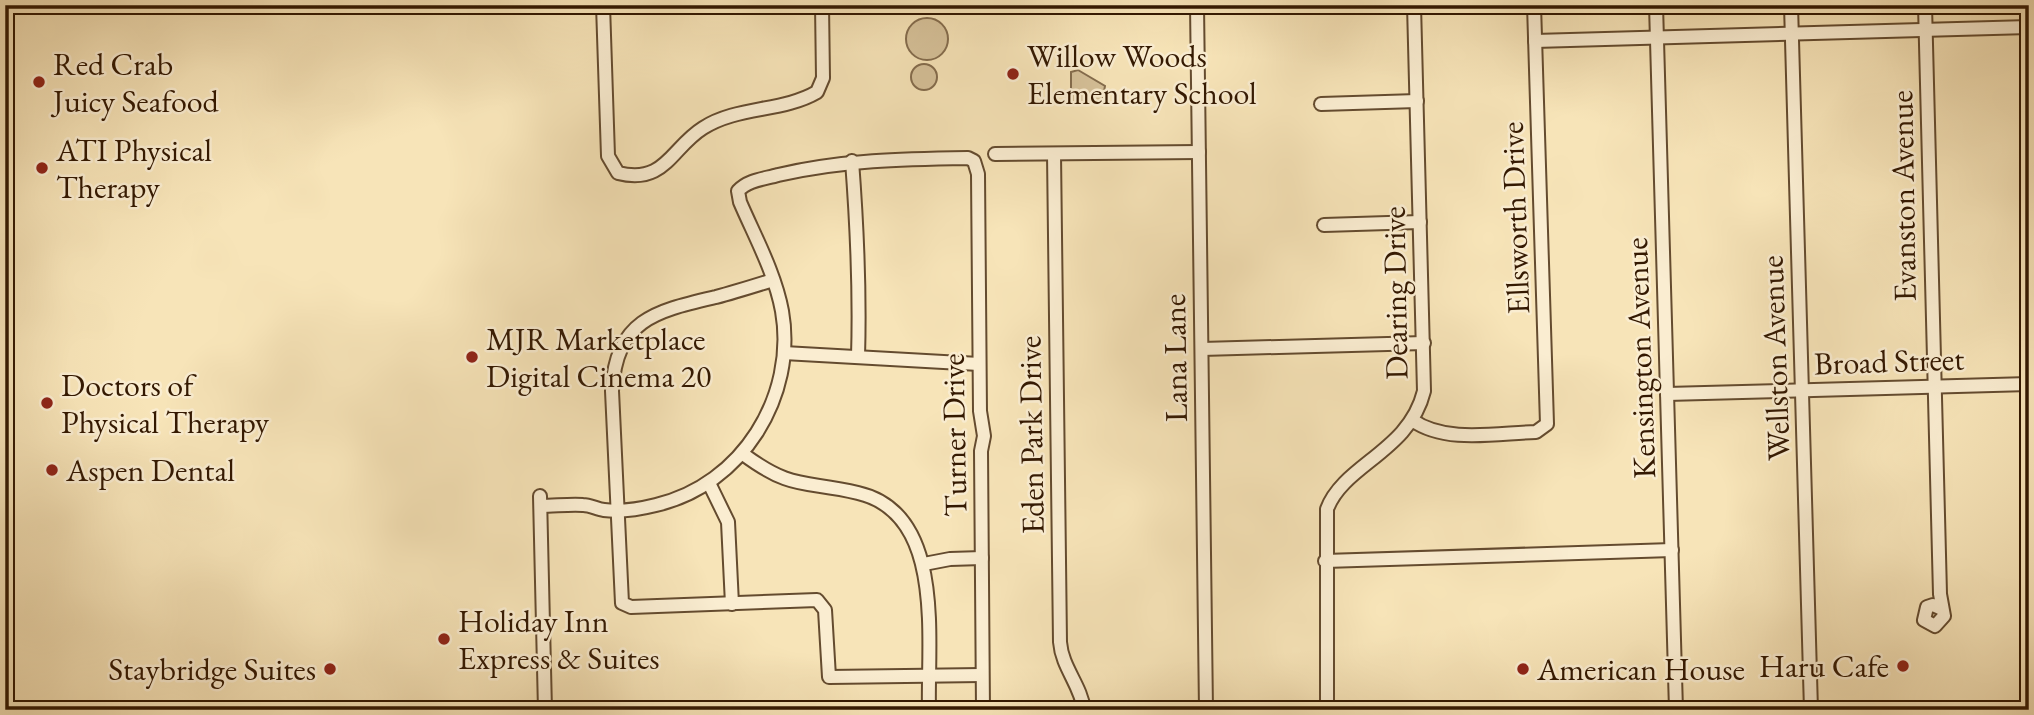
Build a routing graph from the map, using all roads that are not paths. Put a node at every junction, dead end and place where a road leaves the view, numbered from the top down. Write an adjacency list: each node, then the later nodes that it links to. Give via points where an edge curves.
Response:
1 (603, 5): 2 (street, via 608,156 618,173 644,175 655,171 712,123 817,92 823,78)
2 (822, 5)
3 (1197, 5): 16 (street, Lana Lane)
4 (1414, 5): 14 (street, Dearing Drive)
5 (1534, 5): 13 (street, Ellsworth Drive)
6 (1656, 5): 12 (street, Kensington Avenue)
7 (1791, 5): 11 (street, Wellston Avenue)
8 (1925, 5): 10 (street, Evanston Avenue)
9 (2029, 27): 10 (street)
10 (1925, 30): 11 (street); 29 (street, Evanston Avenue)
11 (1792, 34): 12 (street); 30 (street, Wellston Avenue)
12 (1657, 38): 13 (street); 31 (street, Kensington Avenue)
13 (1535, 41): 32 (street, Ellsworth Drive, via 1548,420 1536,432 1445,434)
14 (1417, 101): 15 (street); 20 (street, Dearing Drive)
15 (1321, 104)
16 (1199, 152): 17 (street); 24 (street, Lana Lane)
17 (1054, 154): 18 (street); 47 (street, Eden Park Drive, via 1060,642 1065,667 1080,691)
18 (995, 155)
19 (852, 161): 22 (street, via 756,181 738,191); 26 (street, via 859,274); 27 (street, Turner Drive, via 974,161 978,174)
20 (1420, 222): 21 (street); 23 (street, Dearing Drive)
21 (1324, 225)
22 (773, 280): 25 (street, via 782,313); 35 (street, via 663,310 635,329 624,344 613,369 612,391)
23 (1424, 343): 24 (street); 32 (street, Dearing Drive, via 1424,391)
24 (1202, 349): 48 (street, Lana Lane)
25 (784, 353): 26 (street); 33 (street, via 768,414)
26 (858, 358): 27 (street)
27 (979, 364): 37 (street, Turner Drive, via 984,436)
28 (2029, 384): 29 (street, Broad Street)
29 (1935, 386): 30 (street, Broad Street); 41 (street, Evanston Avenue, via 1940,594)
30 (1802, 390): 31 (street, Broad Street); 51 (street, Wellston Avenue)
31 (1667, 394): 36 (street, Kensington Avenue)
32 (1412, 420): 38 (street, Dearing Drive, via 1330,503 1325,517)
33 (743, 454): 34 (street); 39 (street, via 794,484 878,500 909,528)
34 (709, 483): 35 (street, via 660,504); 40 (street, via 728,522)
35 (617, 510): 40 (street, via 623,604); 44 (street, via 540,501)
36 (1672, 551): 38 (street); 50 (street, Kensington Avenue)
37 (982, 558): 39 (street); 42 (street, Turner Drive)
38 (1325, 561): 49 (street, Dearing Drive)
39 (924, 564): 43 (street)
40 (732, 604): 43 (street, via 821,602 829,677)
41 (1936, 607)
42 (982, 675): 43 (street); 46 (street, Turner Drive)
43 (928, 676): 45 (street)
44 (545, 710)
45 (929, 710)
46 (983, 710)
47 (1084, 710)
48 (1206, 710)
49 (1327, 710)
50 (1676, 710)
51 (1811, 710)

